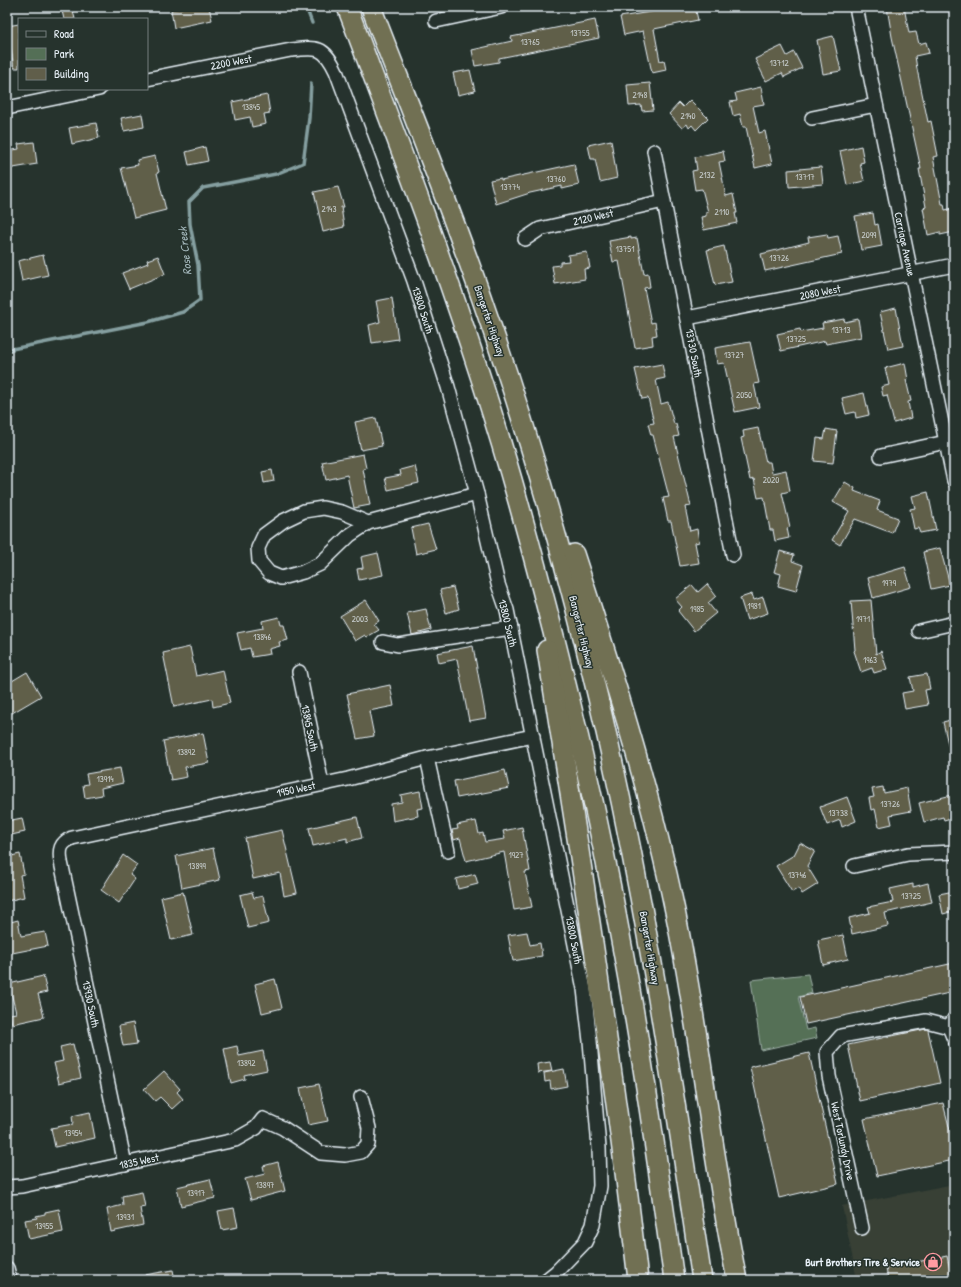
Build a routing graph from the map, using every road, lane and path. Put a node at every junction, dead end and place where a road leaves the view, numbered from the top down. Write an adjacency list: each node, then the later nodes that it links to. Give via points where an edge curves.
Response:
1 (347, 7): 23 (highway, via 438,247)
2 (371, 7): 18 (highway, Bangerter Highway, via 468,258)
3 (501, 7): 5 (street)
4 (856, 7): 9 (street, Carriage Avenue)
5 (436, 21)
6 (315, 47): 7 (street, 2200 West); 22 (street, 13800 South, via 328,56 336,71 387,206 448,387)
7 (148, 79)
8 (94, 90): 10 (street)
9 (876, 105): 11 (street); 16 (street, Carriage Avenue)
10 (7, 108)
11 (812, 118)
12 (654, 151): 13 (street, 13730 South)
13 (664, 201): 14 (street, 2120 West, via 540,229); 17 (street, 13730 South)
14 (525, 239)
15 (954, 265): 16 (street, 2080 West)
16 (912, 274): 17 (street, 2080 West); 19 (street, Carriage Avenue)
17 (687, 318): 25 (street, 13730 South)
18 (526, 434): 49 (highway, Bangerter Highway, via 579,621 616,776 666,1041); 50 (highway, via 573,553 628,726 654,818 684,959 714,1158)
19 (946, 442): 20 (street); 21 (street, Carriage Avenue)
20 (881, 456)
21 (954, 481)
22 (477, 494): 24 (street); 27 (street, 13800 South)
23 (518, 499): 47 (highway, via 544,631 604,1010); 48 (highway, via 564,675 607,864 635,1019)
24 (368, 523): 24 (street, via 350,535 320,564 303,572 281,578 269,573 259,561 258,548 264,535 304,511 324,508 342,512)
25 (734, 555)
26 (954, 624): 28 (street)
27 (511, 628): 29 (street, via 398,645); 31 (street, 13800 South)
28 (919, 631)
29 (383, 642)
30 (299, 672): 33 (street, 13845 South)
31 (533, 736): 32 (street, 1950 West); 46 (street, 13800 South, via 586,1004 600,1186 593,1225 585,1242)
32 (427, 758): 33 (street, 1950 West); 35 (street)
33 (322, 784): 34 (street, 1950 West, via 72,838)
34 (61, 845): 41 (street, 13930 South, via 59,853)
35 (448, 851)
36 (954, 852): 37 (street, via 908,854)
37 (854, 866)
38 (951, 1023): 39 (street); 43 (street, West Torlundy Drive, via 926,1021 841,1036 827,1052 829,1076)
39 (954, 1039)
40 (361, 1097): 41 (street, 1835 West, via 369,1128 368,1144 361,1152 345,1155 321,1153 283,1128 263,1119 256,1128 235,1140)
41 (125, 1164): 42 (street, 1835 West)
42 (7, 1187)
43 (862, 1228)
44 (7, 1268): 45 (street)
45 (10, 1280)
46 (546, 1280)
47 (638, 1280)
48 (674, 1280)
49 (702, 1280)
50 (737, 1280)

